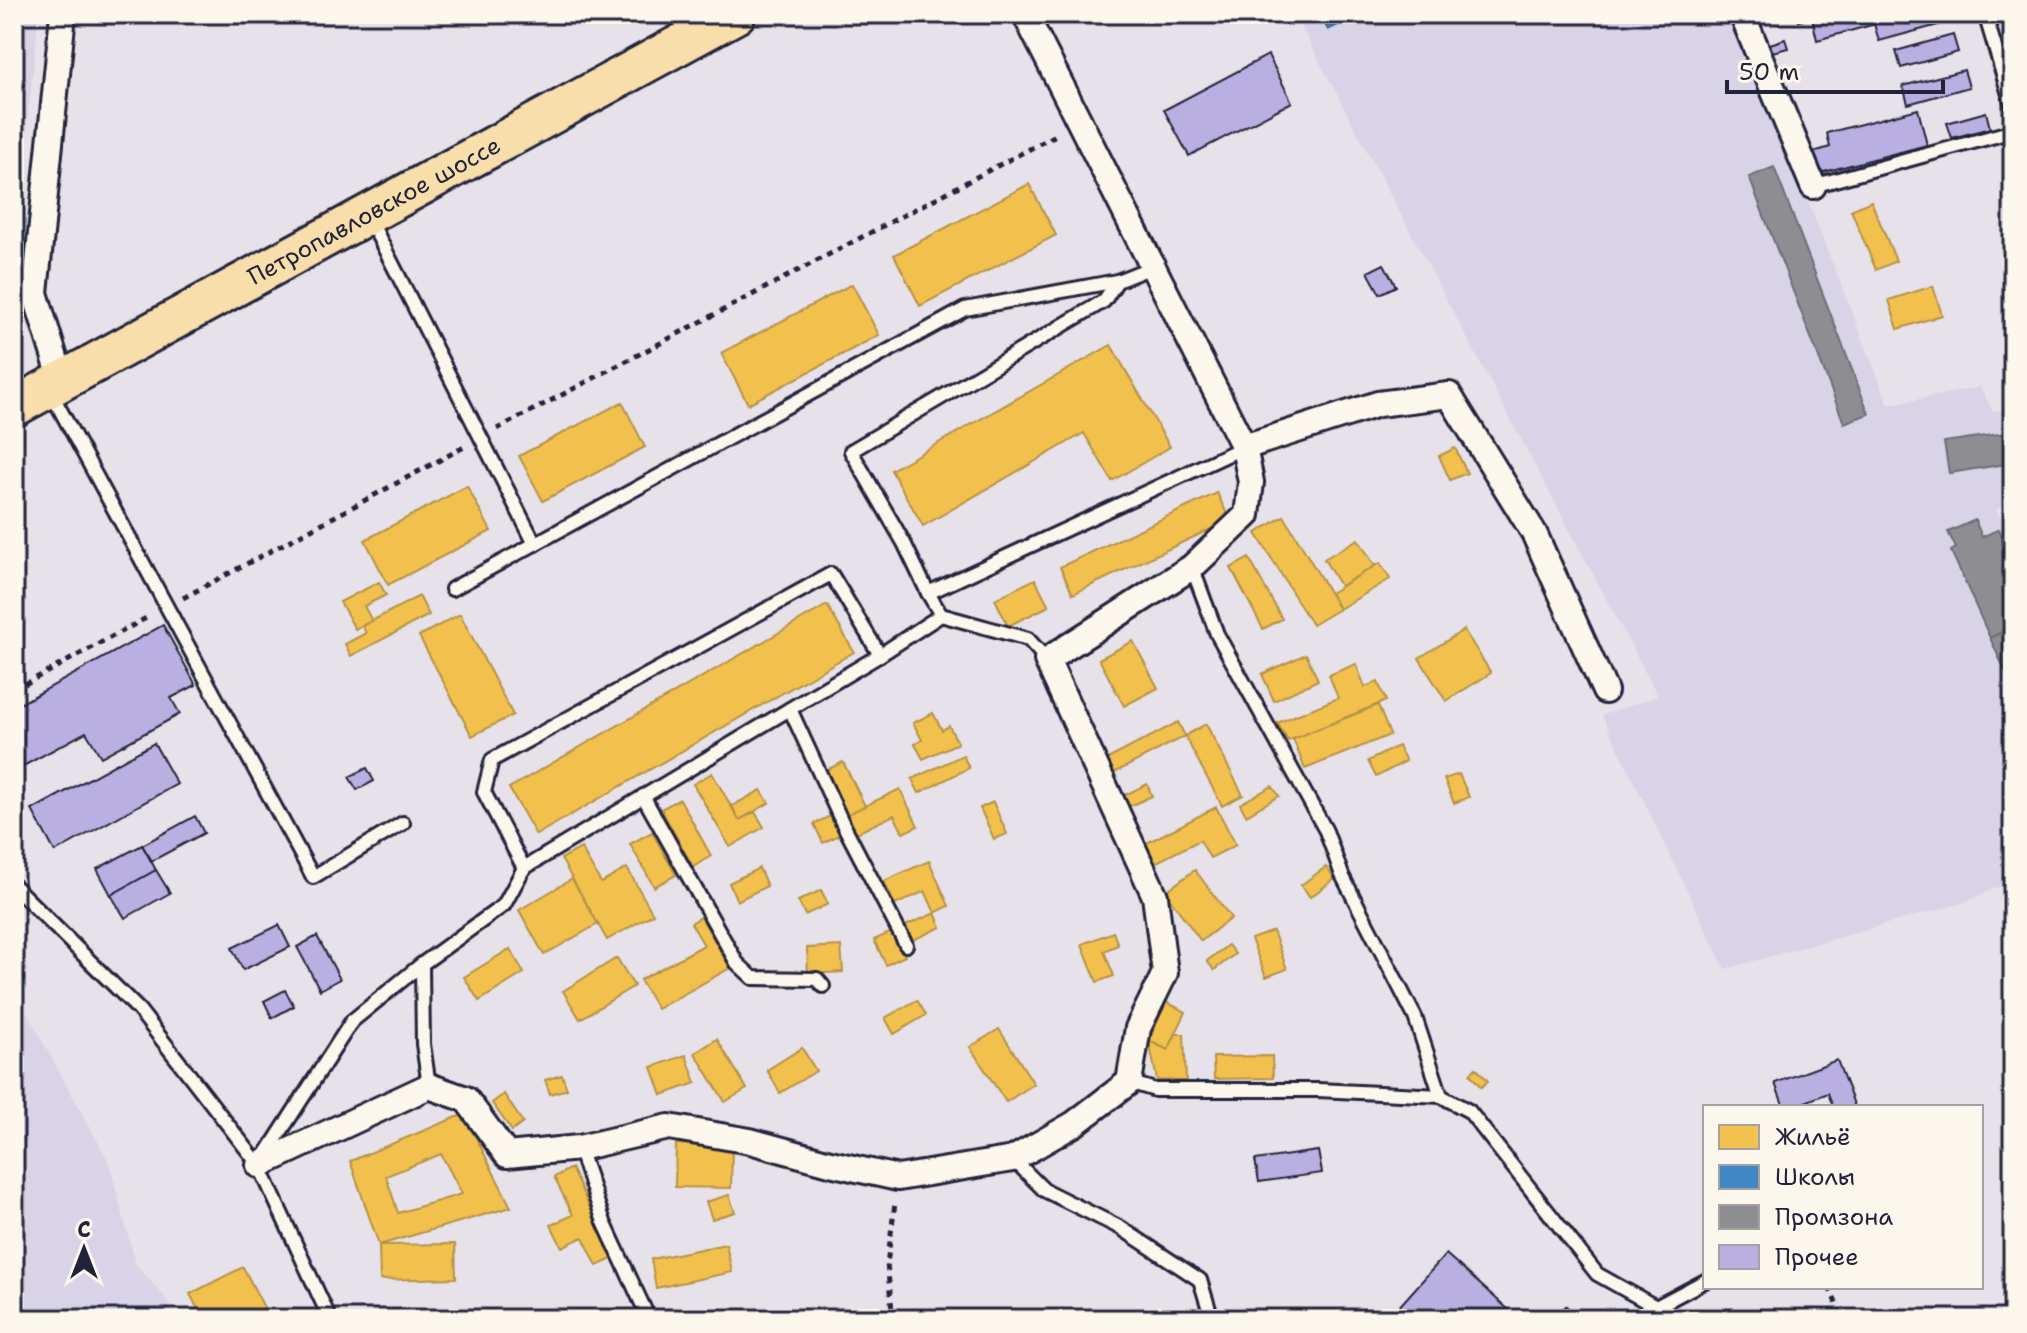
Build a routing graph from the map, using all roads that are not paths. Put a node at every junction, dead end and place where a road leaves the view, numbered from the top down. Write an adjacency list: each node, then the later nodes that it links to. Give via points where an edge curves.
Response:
1 (63, 14): 12 (street, via 35,293)
2 (736, 14): 9 (main road, Петропавловское шоссе)
3 (1025, 14): 10 (street)
4 (1742, 14): 8 (street)
5 (1985, 14): 6 (lane)
6 (2013, 108)
7 (2013, 131): 8 (lane)
8 (1813, 186)
9 (367, 215): 12 (main road, Петропавловское шоссе); 15 (lane)
10 (1152, 267): 11 (lane); 14 (street)
11 (1117, 281): 15 (lane, via 965,309); 18 (lane, via 1104,301 851,451)
12 (55, 385): 13 (main road, Петропавловское шоссе); 25 (lane, via 166,607 313,877)
13 (14, 407)
14 (1244, 447): 16 (street, via 1251,482 1247,515); 18 (lane); 22 (street, via 1378,404 1449,395 1534,533)
15 (535, 544): 17 (lane)
16 (1192, 567): 21 (street); 33 (lane, via 1217,634 1326,831 1342,875 1415,1017)
17 (452, 589)
18 (928, 593): 19 (lane)
19 (941, 615): 20 (lane); 21 (lane, via 1028,639)
20 (880, 655): 23 (lane); 26 (lane, via 831,574 492,760 484,792)
21 (1047, 660): 31 (street, via 1155,896 1165,973 1138,1028)
22 (1605, 691)
23 (790, 709): 24 (lane); 28 (lane)
24 (643, 796): 26 (lane); 30 (lane, via 737,963 753,978 817,979)
25 (403, 823)
26 (524, 868): 29 (lane, via 504,905)
27 (14, 886): 36 (lane, via 139,1010)
28 (906, 945)
29 (422, 964): 32 (lane); 36 (lane, via 352,1021)
30 (823, 986)
31 (1129, 1082): 33 (lane, via 1155,1090); 35 (street, via 1074,1124)
32 (429, 1086): 34 (street, via 466,1099 507,1155); 36 (street)
33 (1441, 1096): 38 (lane, via 1469,1111 1597,1274)
34 (579, 1148): 35 (street, via 669,1127 898,1178); 40 (lane, via 604,1222)
35 (1013, 1159): 41 (lane, via 1044,1190 1121,1228 1200,1280)
36 (259, 1165): 39 (lane)
37 (1703, 1282): 38 (lane)
38 (1655, 1313)
39 (330, 1319)
40 (649, 1319)
41 (1212, 1319)

